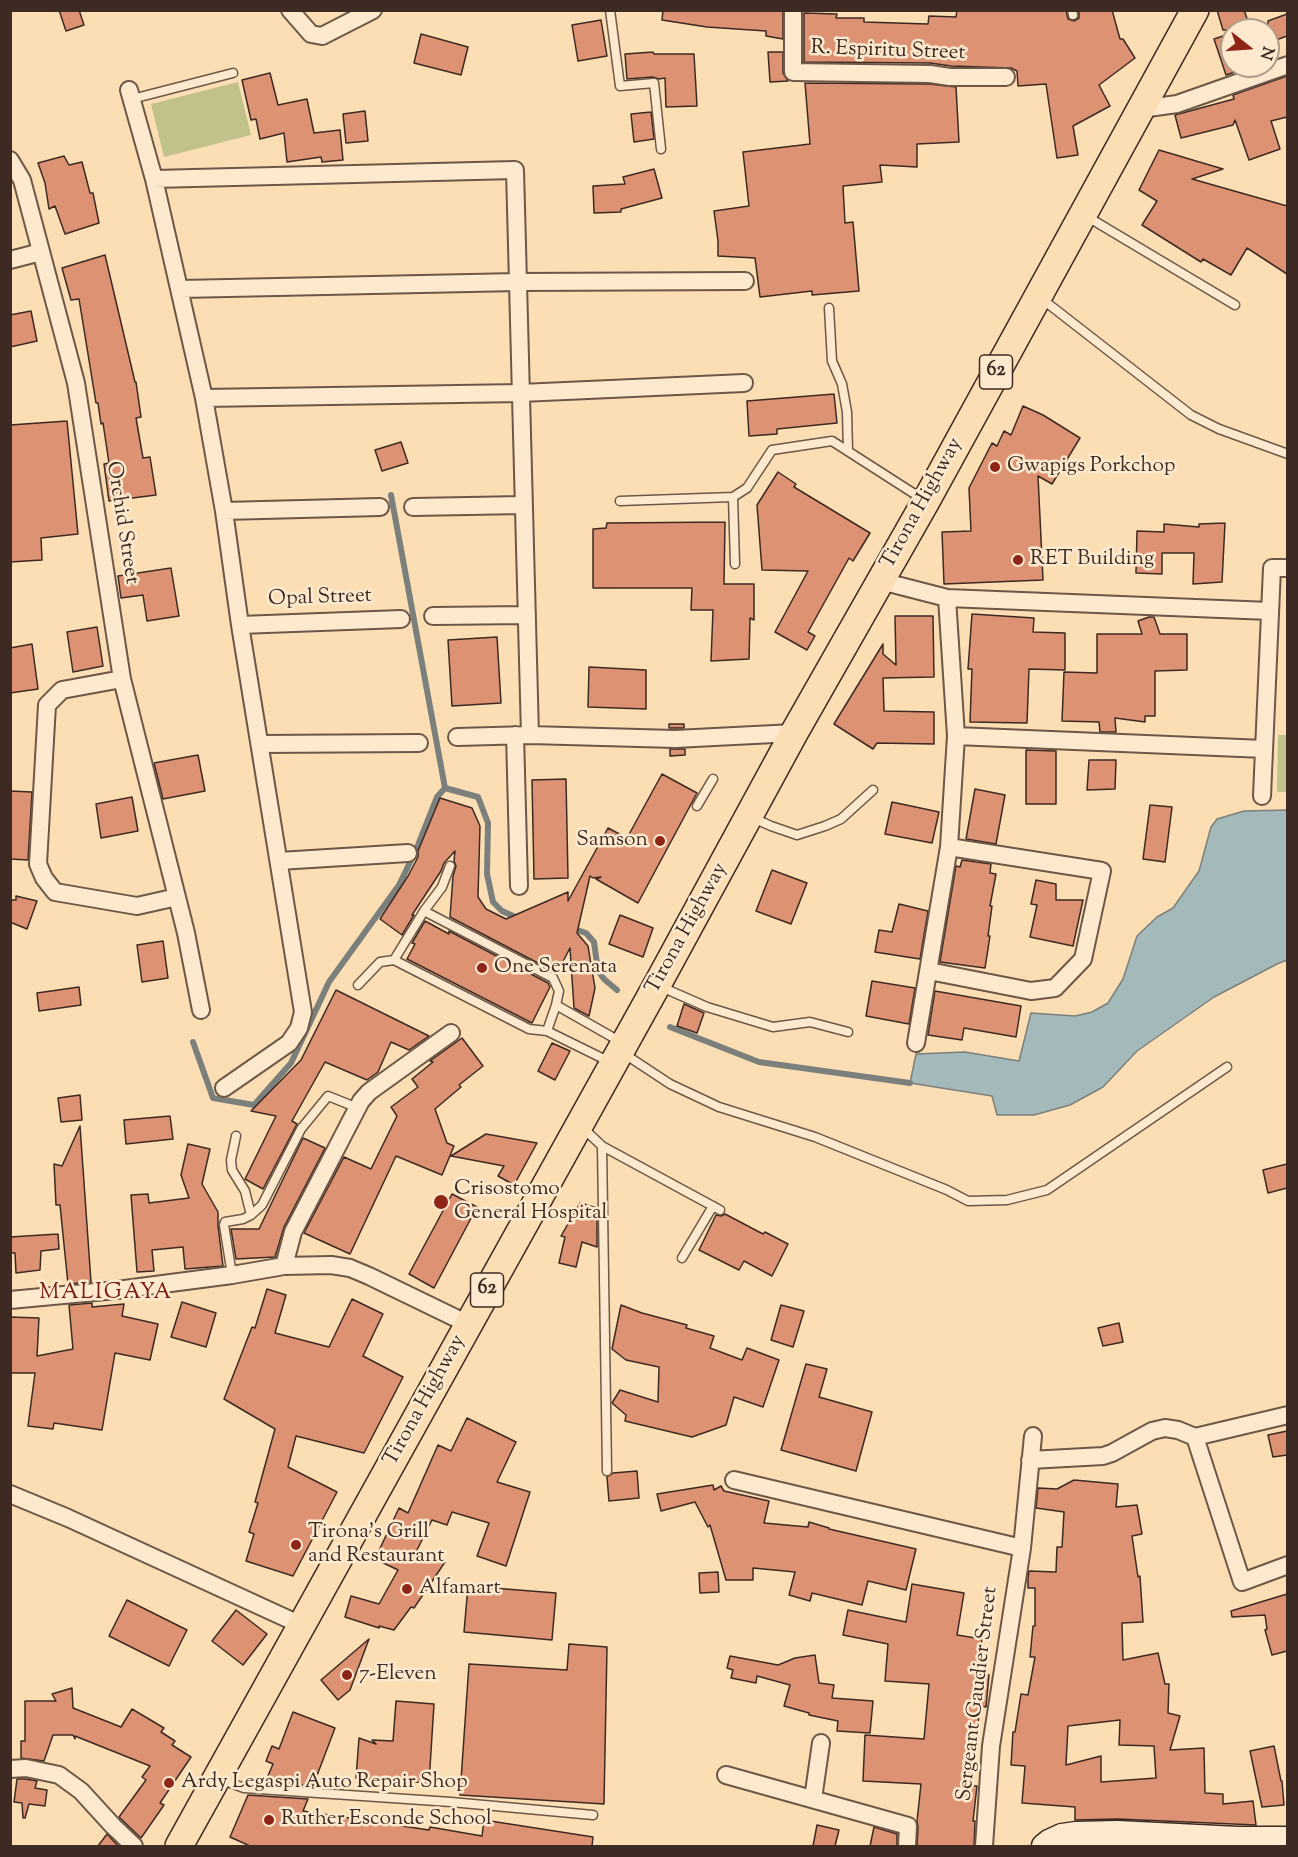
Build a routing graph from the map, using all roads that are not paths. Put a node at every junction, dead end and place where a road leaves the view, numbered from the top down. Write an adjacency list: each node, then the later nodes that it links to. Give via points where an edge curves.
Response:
1 (373, 10): 5 (street, via 322,36 311,33)
2 (610, 10): 11 (lane, via 620,86 654,83)
3 (794, 10): 8 (street, R. Espiritu Street, via 793,72)
4 (1195, 10): 10 (main road, Tirona Highway / 62)
5 (296, 17)
6 (1287, 65): 10 (street, via 1177,104)
7 (233, 73): 9 (lane)
8 (1006, 77)
9 (131, 95): 13 (street)
10 (1141, 109): 14 (main road, Tirona Highway / 62)
11 (661, 149)
12 (10, 160): 15 (street, Orchid Street, via 22,180)
13 (154, 179): 18 (street, via 515,170); 19 (street)
14 (1083, 215): 20 (main road, Tirona Highway / 62); 21 (lane)
15 (40, 252): 16 (street); 44 (street, Orchid Street, via 76,383)
16 (10, 260)
17 (746, 280): 18 (street)
18 (518, 282): 19 (street); 24 (street)
19 (180, 289): 25 (street)
20 (1038, 295): 27 (lane, via 1191,416); 30 (main road, Tirona Highway / 62)
21 (1235, 305)
22 (829, 308): 26 (lane, via 832,362 842,384 847,412)
23 (744, 383): 24 (street)
24 (521, 393): 25 (street); 31 (street)
25 (204, 398): 34 (street)
26 (848, 452): 28 (lane, via 832,441 772,450 747,488); 30 (lane)
27 (1287, 454)
28 (733, 497): 29 (lane); 35 (lane)
29 (620, 501)
30 (926, 501): 37 (main road, Tirona Highway / 62)
31 (524, 505): 33 (street); 40 (street)
32 (380, 507): 34 (street)
33 (413, 507)
34 (224, 511): 43 (street)
35 (735, 564)
36 (1287, 568): 39 (street, via 1272,568)
37 (881, 581): 38 (street); 45 (main road, Tirona Highway / 62)
38 (947, 598): 39 (street); 47 (street)
39 (1270, 611): 51 (street)
40 (527, 615): 41 (street); 46 (street)
41 (433, 616)
42 (401, 619): 43 (street, Opal Street)
43 (240, 625): 50 (street)
44 (122, 679): 62 (street, Orchid Street); 62 (street, via 62,690 47,705 38,864 55,892 137,906)
45 (794, 733): 46 (street, via 675,739); 56 (main road, Tirona Highway / 62)
46 (523, 735): 48 (street); 61 (street)
47 (956, 736): 51 (street); 57 (street)
48 (457, 737)
49 (419, 743): 50 (street)
50 (260, 744): 59 (street)
51 (1264, 749): 54 (street)
52 (712, 779): 55 (lane)
53 (873, 790): 56 (lane, via 841,819 797,835)
54 (1263, 796)
55 (697, 806)
56 (749, 816): 67 (main road, Tirona Highway / 62)
57 (949, 847): 65 (street); 65 (street, via 1102,872 1083,959 1055,988 1030,991)
58 (408, 853): 59 (street)
59 (279, 861): 76 (street, via 303,1012 289,1043)
60 (450, 866): 63 (lane, via 442,887)
61 (519, 886)
62 (177, 897): 69 (street, Orchid Street)
63 (424, 911): 64 (lane); 68 (lane, via 553,978 559,991)
64 (394, 960): 66 (lane, via 380,962); 70 (lane, via 529,1029)
65 (929, 971): 73 (street)
66 (358, 985)
67 (657, 985): 71 (lane, via 707,1007 773,1027 810,1022); 74 (main road, Tirona Highway / 62)
68 (556, 1005): 70 (lane); 74 (lane)
69 (201, 1010)
70 (547, 1031): 74 (lane)
71 (848, 1032)
72 (452, 1033): 77 (street, via 369,1092)
73 (916, 1044)
74 (619, 1053): 75 (lane, via 670,1084 719,1107 815,1137 968,1202 1007,1200 1047,1190); 78 (main road, Tirona Highway / 62)
75 (1227, 1067)
76 (224, 1088)
77 (357, 1108): 81 (lane, via 328,1096 300,1129 262,1205); 83 (street, via 293,1232)
78 (579, 1125): 80 (lane); 86 (main road, Tirona Highway / 62)
79 (236, 1136): 81 (lane, via 232,1170 245,1191)
80 (602, 1146): 82 (lane, via 716,1208); 91 (lane)
81 (251, 1215): 84 (lane, via 224,1225)
82 (682, 1258)
83 (284, 1266): 84 (street); 86 (street, via 350,1268)
84 (232, 1275): 85 (street)
85 (10, 1300)
86 (468, 1324): 96 (main road, Tirona Highway / 62)
87 (1287, 1415): 89 (street)
88 (1033, 1436): 90 (street, Sergeant Gaudier Street)
89 (1195, 1437): 90 (street, via 1165,1428 1103,1456); 95 (street, via 1242,1582)
90 (1030, 1460): 94 (street, Sergeant Gaudier Street)
91 (607, 1471)
92 (734, 1480): 94 (street)
93 (10, 1494): 96 (street)
94 (1022, 1548): 107 (street, Sergeant Gaudier Street, via 991,1746)
95 (1287, 1566)
96 (301, 1625): 100 (main road, Tirona Highway / 62)
97 (820, 1743): 101 (street)
98 (10, 1769): 104 (street, via 59,1775 81,1791)
99 (726, 1775): 101 (street)
100 (217, 1778): 102 (lane, via 244,1788); 105 (main road, Tirona Highway / 62)
101 (813, 1799): 106 (street, via 908,1826)
102 (593, 1815)
103 (1287, 1839): 108 (street, via 1076,1834 1062,1836)
104 (134, 1846)
105 (179, 1846)
106 (907, 1846)
107 (984, 1846)
108 (1044, 1846)

